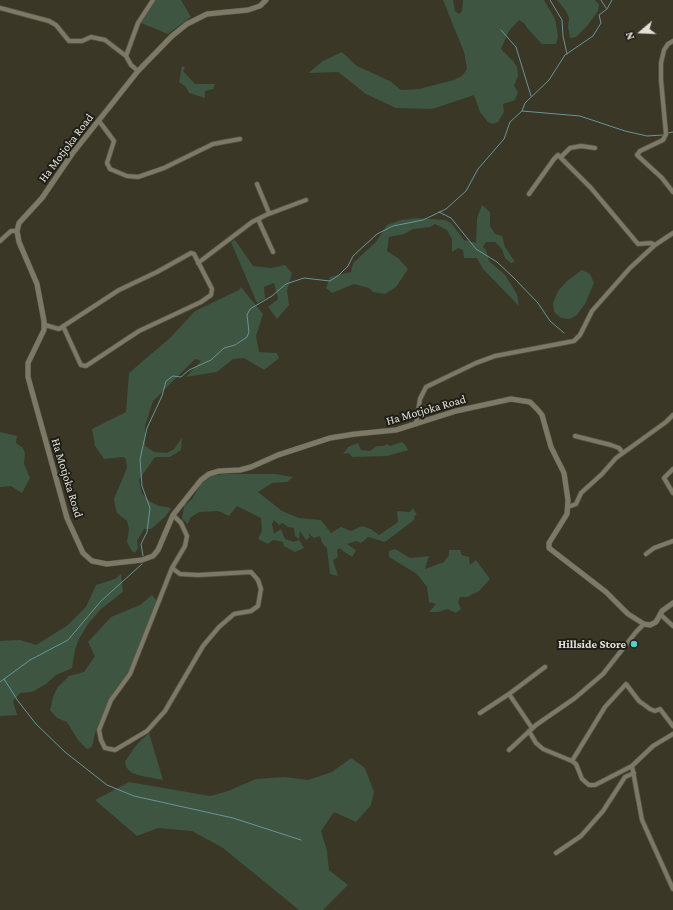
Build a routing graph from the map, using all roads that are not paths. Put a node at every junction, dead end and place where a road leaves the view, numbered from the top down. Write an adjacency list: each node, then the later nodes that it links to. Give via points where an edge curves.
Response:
1 (153, 0): 5 (street, via 138,23)
2 (266, 0): 6 (street, Ha Motjoka Road, via 254,8 207,14 192,21 172,36)
3 (0, 8): 5 (street, via 48,21 56,25 69,41 82,41 91,37 106,40)
4 (673, 41): 12 (street, via 664,50 661,63 666,134 663,140 637,155)
5 (126, 56): 6 (street)
6 (138, 71): 7 (street, Ha Motjoka Road)
7 (99, 121): 8 (street, via 114,141 108,163 110,169 127,176 138,177 164,168 213,144); 17 (street, Ha Motjoka Road, via 72,154 42,198 19,223)
8 (240, 139)
9 (595, 148): 10 (street, via 570,148)
10 (561, 157): 13 (street, via 558,155 554,159); 20 (street, via 638,244)
11 (257, 184): 15 (street)
12 (673, 192)
13 (530, 194)
14 (306, 200): 15 (street)
15 (269, 214): 16 (street)
16 (258, 219): 21 (street); 22 (street)
17 (17, 231): 19 (street, via 11,232); 23 (street, via 18,242 36,284)
18 (673, 233): 20 (street)
19 (0, 241)
20 (655, 245): 26 (street, via 603,297 574,341 495,356 426,387 420,399)
21 (273, 252)
22 (198, 263): 24 (street, via 194,254 191,254 119,290); 24 (street, via 212,289 211,295 139,331 90,364 81,364)
23 (45, 325): 24 (street, via 56,329); 32 (street, Ha Motjoka Road, via 43,334 29,357 28,377 67,518 83,552 92,561 102,564 128,562 153,556)
24 (63, 326)
25 (673, 415): 28 (street)
26 (416, 424): 31 (street, Ha Motjoka Road, via 442,415 511,399 530,402 542,415 551,447 564,473); 32 (street, Ha Motjoka Road, via 384,432 330,438 278,455 246,469 209,474 201,480)
27 (575, 436): 28 (street, via 611,445 619,448)
28 (622, 453): 31 (street, via 581,493 576,504)
29 (673, 469): 30 (street, via 664,478)
30 (673, 493)
31 (568, 507): 38 (street, Ha Motjoka Road, via 565,519 549,543 549,548 606,592 628,614)
32 (173, 515): 35 (street, via 181,523 187,536 185,546)
33 (673, 541): 34 (street)
34 (646, 554)
35 (172, 568): 35 (street, via 130,674 111,700 99,730 105,748 116,750 147,731 165,711 203,646 219,627 234,614 251,611 258,606 261,589 251,572 198,575 180,574)
36 (673, 603): 37 (street, via 662,611)
37 (661, 615): 38 (street, via 650,625); 39 (street)
38 (644, 624): 44 (street, via 603,674)
39 (673, 626)
40 (544, 667): 41 (street)
41 (509, 694): 42 (street); 44 (street)
42 (480, 713)
43 (673, 726): 47 (street, via 660,709 655,711 639,701 626,684 605,707)
44 (530, 730): 46 (street); 47 (street, via 536,743 543,749)
45 (673, 734): 48 (street, via 653,746)
46 (509, 750)
47 (572, 761): 48 (street, via 576,764 582,779 590,786)
48 (632, 766): 49 (street)
49 (634, 773): 50 (street, via 625,777 603,812 581,836); 51 (street, via 642,820)
50 (556, 853)
51 (673, 889)

